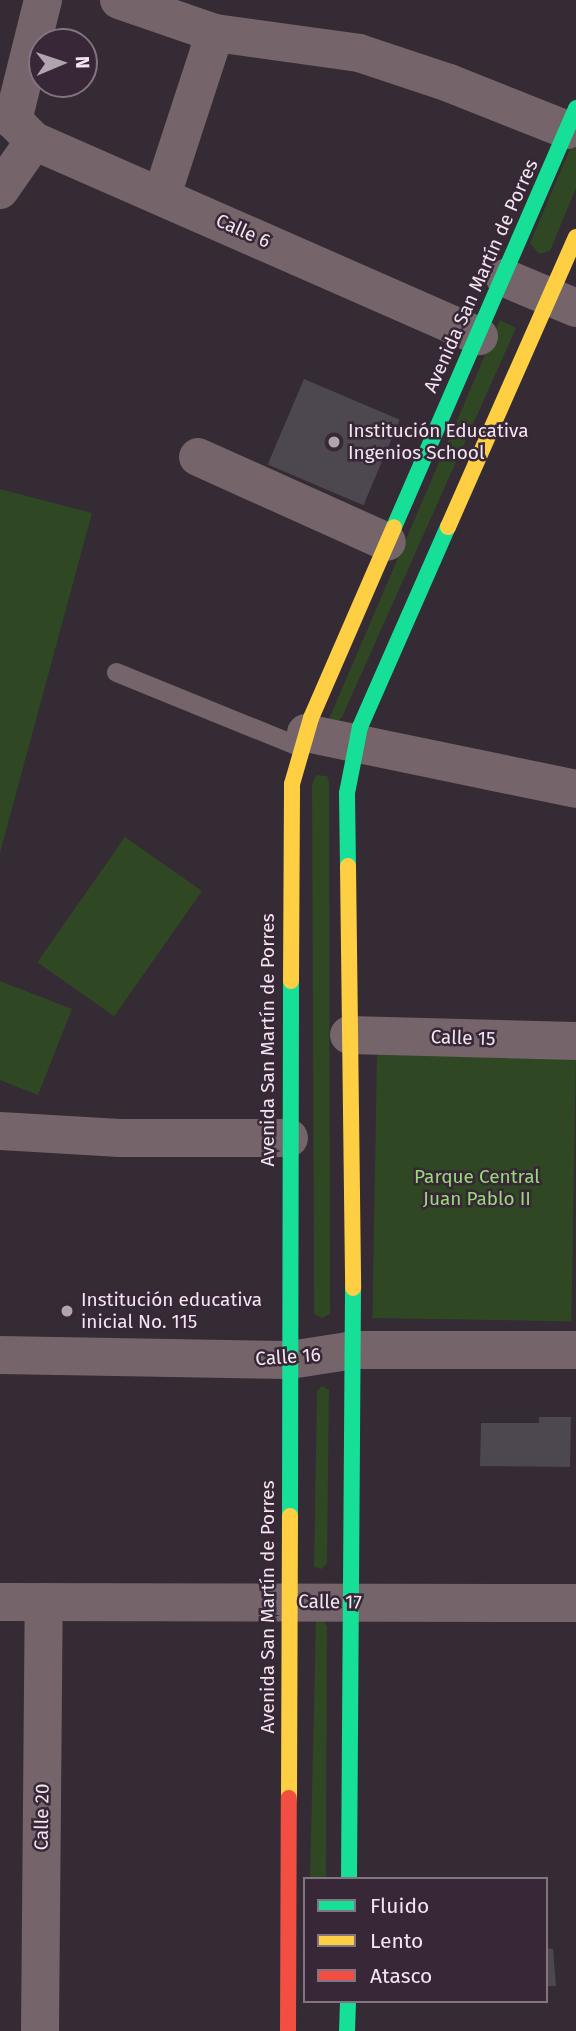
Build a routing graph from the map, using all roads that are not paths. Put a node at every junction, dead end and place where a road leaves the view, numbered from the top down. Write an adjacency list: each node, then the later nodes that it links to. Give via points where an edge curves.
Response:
1 (43, 0): 5 (street)
2 (119, 0): 3 (street)
3 (215, 33): 4 (street, via 359,53); 7 (street)
4 (571, 119): 9 (main road, Avenida San Martín de Porres)
5 (23, 130): 6 (street); 7 (street, Calle 6)
6 (0, 190)
7 (162, 195): 11 (street, Calle 6)
8 (576, 237): 10 (main road)
9 (505, 278): 10 (street); 11 (main road, Avenida San Martín de Porres)
10 (564, 302): 16 (main road)
11 (479, 336): 13 (main road, Avenida San Martín de Porres)
12 (198, 457): 13 (street)
13 (387, 542): 15 (main road, Avenida San Martín de Porres)
14 (116, 671): 15 (lane)
15 (303, 740): 16 (street); 21 (main road, Avenida San Martín de Porres, via 288,813)
16 (354, 745): 17 (street); 18 (main road, via 347,793)
17 (576, 789)
18 (349, 1035): 19 (street, Calle 15); 22 (main road)
19 (576, 1041)
20 (0, 1131): 21 (street, via 120,1138)
21 (289, 1138): 25 (main road, Avenida San Martín de Porres)
22 (354, 1350): 23 (street, Calle 16); 25 (street, Calle 16); 29 (main road)
23 (576, 1350)
24 (0, 1355): 25 (street, Calle 16)
25 (290, 1360): 26 (main road, Avenida San Martín de Porres)
26 (289, 1601): 28 (street, Calle 17); 29 (street, Calle 17); 34 (main road, Avenida San Martín de Porres)
27 (0, 1602): 28 (street, Calle 17)
28 (44, 1602): 33 (street, Calle 20)
29 (354, 1602): 30 (street, Calle 17); 31 (main road)
30 (576, 1602)
31 (349, 1877)
32 (348, 2003): 35 (main road)
33 (40, 2031)
34 (288, 2031)
35 (347, 2031)

